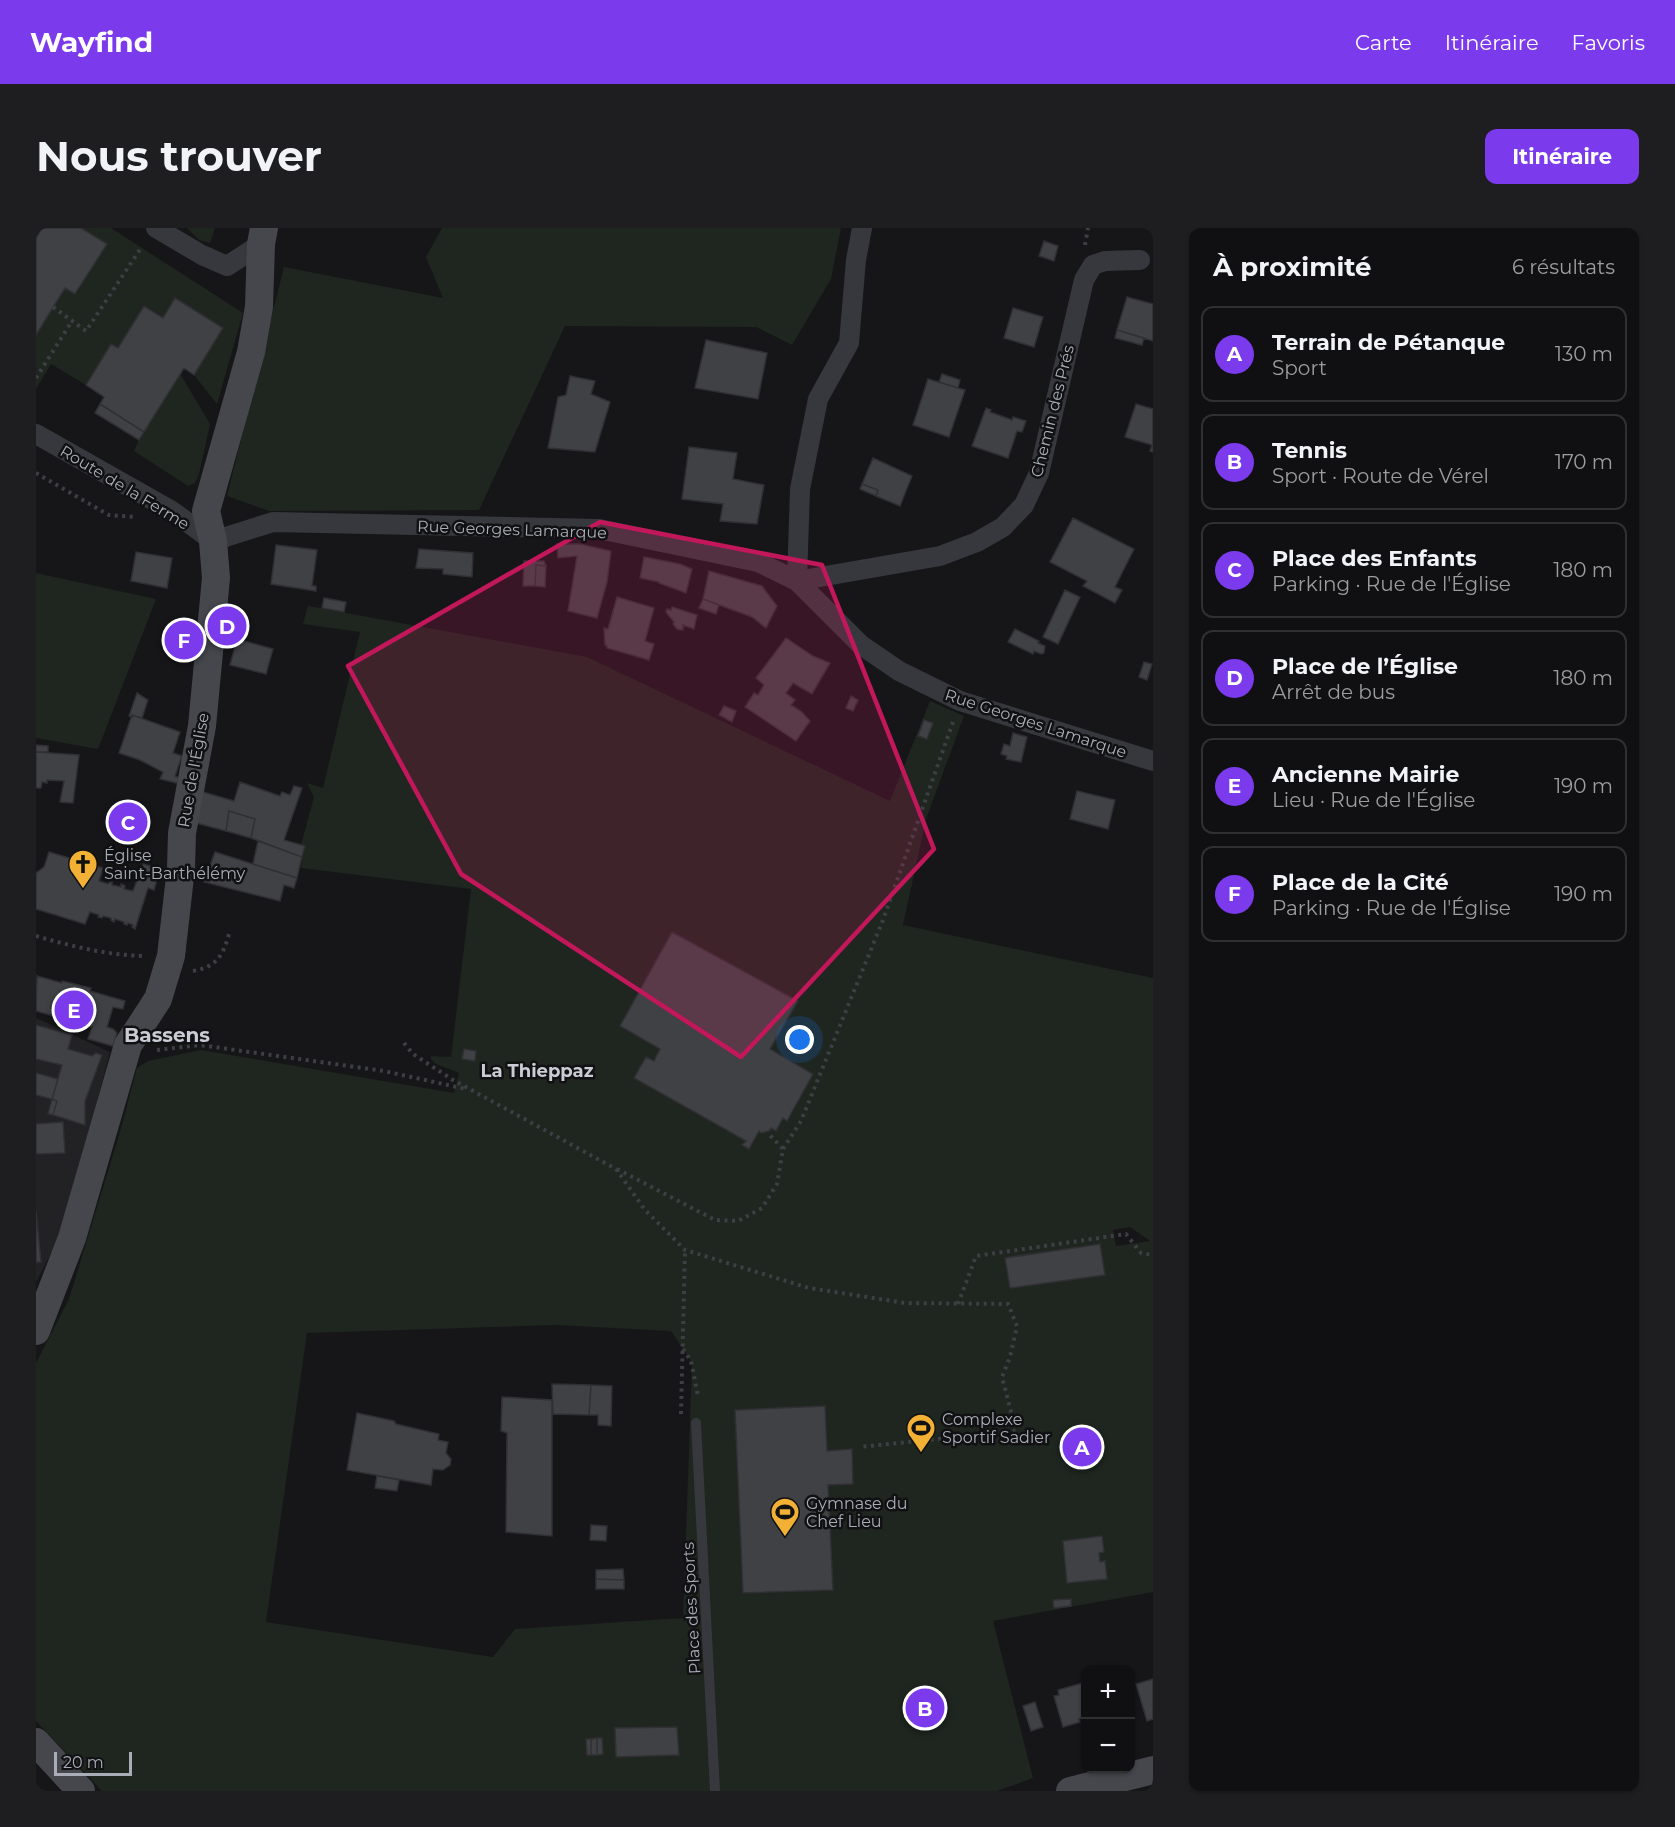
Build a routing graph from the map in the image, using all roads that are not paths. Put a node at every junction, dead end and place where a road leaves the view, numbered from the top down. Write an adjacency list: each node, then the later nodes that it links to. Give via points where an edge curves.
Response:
1 (156, 228): 3 (street, via 227,266)
2 (862, 228): 7 (street, via 849,344 818,399 800,489)
3 (262, 236): 6 (street, Rue de l'Église, via 251,352 206,511)
4 (1140, 260): 7 (street, Chemin des Prés, via 1105,261 1093,266 1084,280 1039,473 1024,505 1003,527 940,556)
5 (36, 434): 6 (street, Route de la Ferme, via 172,511)
6 (213, 541): 7 (street, Rue Georges Lamarque, via 273,522 599,529 758,562); 9 (street, Rue de l'Église, via 216,578 204,709 182,833 168,965 158,999 128,1045 72,1238)
7 (796, 580): 8 (street, Rue Georges Lamarque, via 861,645 899,671 960,701)
8 (1153, 761)
9 (36, 1332)
10 (696, 1423): 14 (lane, Place des Sports)
11 (36, 1743): 13 (street)
12 (1153, 1770): 15 (street)
13 (81, 1791)
14 (715, 1791)
15 (1070, 1791)

